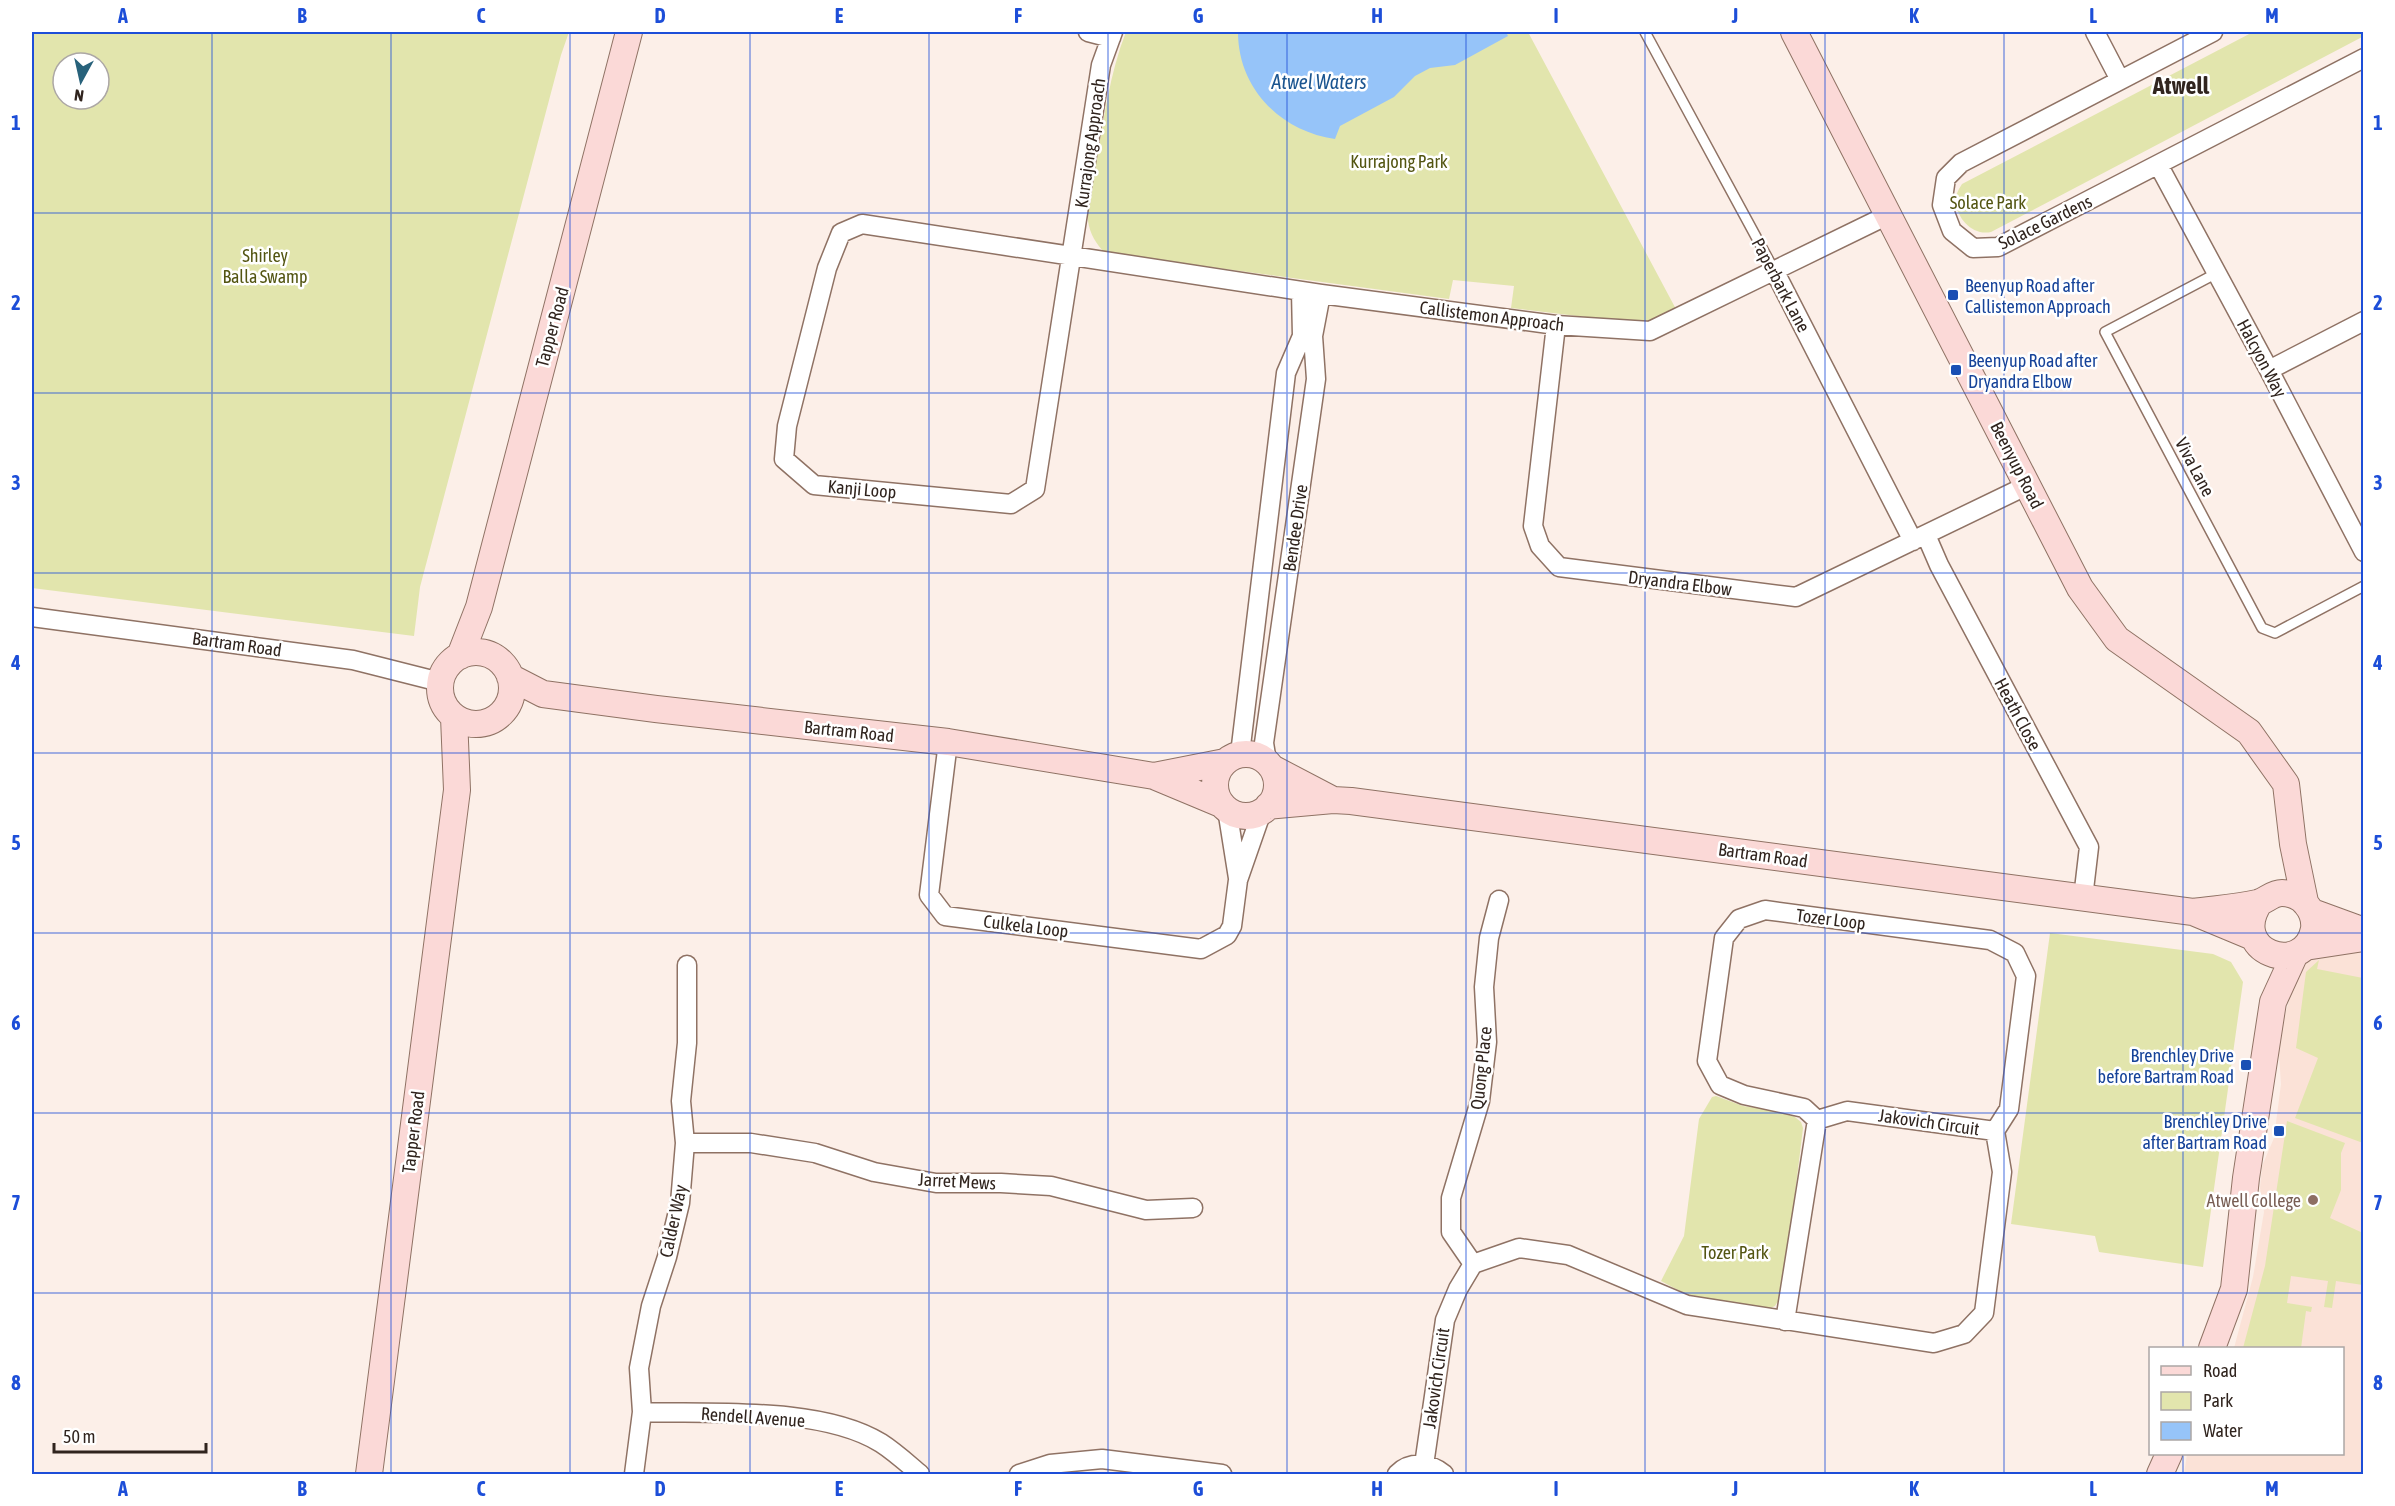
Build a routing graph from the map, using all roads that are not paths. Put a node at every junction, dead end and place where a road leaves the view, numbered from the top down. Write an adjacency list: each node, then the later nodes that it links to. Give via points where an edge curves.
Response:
1 (629, 32): 25 (street, Tapper Road, via 475,621)
2 (1088, 32): 7 (street)
3 (1646, 32): 13 (lane, Paperbark Lane)
4 (1794, 32): 11 (street, Beenyup Road)
5 (2095, 32): 9 (street)
6 (2213, 32): 9 (street, Solace Gardens)
7 (1112, 35): 12 (street, Kurrajong Approach, via 1101,65)
8 (2364, 58): 10 (street, Solace Gardens)
9 (2120, 80): 10 (street, Solace Gardens, via 1961,163 1946,178 1944,187 1942,205 1952,231 1972,248 1998,247)
10 (2158, 166): 14 (street, Halcyon Way)
11 (1888, 215): 13 (street, Callistemon Approach); 20 (street, Beenyup Road)
12 (1073, 256): 12 (street, Kanji Loop, via 862,224 841,233 827,268 787,426 784,459 814,485 1011,504 1035,489); 15 (street, Callistemon Approach)
13 (1774, 270): 18 (street, Callistemon Approach, via 1650,331); 21 (street, Paperbark Lane)
14 (2217, 273): 19 (street, Halcyon Way); 23 (lane, Viva Lane, via 2105,332 2262,628 2275,633)
15 (1301, 291): 16 (street, Callistemon Approach); 33 (street, Bendee Drive, via 1302,336 1286,373)
16 (1321, 294): 18 (street, Callistemon Approach); 34 (street, Bendee Drive, via 1313,336 1316,379 1264,743)
17 (2364, 321): 19 (street)
18 (1556, 325): 21 (street, Dryandra Elbow, via 1533,526 1540,546 1559,567 1796,597)
19 (2269, 370): 22 (street, Halcyon Way)
20 (2028, 485): 21 (street, Dryandra Elbow); 40 (street, Beenyup Road, via 2080,588 2117,639 2249,732 2286,784)
21 (1919, 538): 42 (street, Heath Close, via 1944,574 2089,847)
22 (2364, 552)
23 (2364, 586)
24 (32, 617): 27 (street, Bartram Road, via 353,660)
25 (471, 655): 26 (street, via 495,657); 27 (street, via 444,671)
26 (510, 677): 28 (street, Bartram Road); 29 (street)
27 (440, 682): 30 (street, via 445,708)
28 (543, 694): 29 (street, Bartram Road); 32 (street, Bartram Road)
29 (509, 702): 31 (street, via 492,721)
30 (454, 717): 31 (street); 36 (street, Tapper Road)
31 (480, 724): 36 (street, Tapper Road)
32 (948, 742): 35 (street, Bartram Road); 41 (street, Culkela Loop, via 929,895 945,916 1201,949 1227,935 1232,926)
33 (1233, 758): 34 (street, via 1250,754); 35 (street, Bartram Road); 38 (street, via 1216,778 1217,796)
34 (1269, 765): 37 (street, Bartram Road); 39 (street, via 1277,788)
35 (1154, 776): 38 (street, Bartram Road)
36 (457, 790): 63 (street, Tapper Road)
37 (1334, 800): 39 (street, Bartram Road); 42 (street, Bartram Road)
38 (1224, 806): 39 (street, via 1241,816); 41 (street, Culkela Loop)
39 (1265, 809): 41 (street, Culkela Loop)
40 (2294, 844): 43 (street); 45 (street, Beenyup Road)
41 (1238, 880)
42 (2083, 898): 46 (street, Bartram Road)
43 (2265, 899): 45 (street, via 2282,893 2294,895); 46 (street, Bartram Road); 49 (street, via 2253,913 2250,925)
44 (1499, 900): 57 (street, Quong Place, via 1484,987 1487,1042 1480,1101 1450,1198 1451,1232)
45 (2308, 907): 47 (street); 50 (street, via 2314,924 2312,937)
46 (2193, 912): 49 (street, Bartram Road)
47 (2364, 931)
48 (2364, 938): 50 (street)
49 (2256, 942): 50 (street, via 2271,954 2283,956); 52 (street)
50 (2300, 951): 52 (street)
51 (687, 965): 55 (street, Calder Way, via 687,1042 681,1101)
52 (2273, 1002): 59 (street, via 2246,1178 2234,1289)
53 (1816, 1120): 54 (street, Jakovich Circuit, via 1846,1111); 54 (street, Tozer Loop, via 1804,1108 1744,1095 1720,1085 1707,1061 1724,938 1739,919 1765,910 1990,940 2015,953 2026,976 2009,1109); 58 (street)
54 (1995, 1131): 58 (street, Jakovich Circuit, via 2002,1172 1984,1312 1964,1334 1934,1343)
55 (685, 1143): 56 (street, Jarret Mews, via 751,1143 815,1153 874,1172 936,1183 1051,1186 1146,1210); 60 (street, Calder Way, via 680,1203 651,1306 639,1368)
56 (1193, 1208)
57 (1473, 1264): 58 (street, Jakovich Circuit, via 1520,1248 1568,1255 1687,1305); 62 (street, Jakovich Circuit, via 1445,1320)
58 (1785, 1321)
59 (2212, 1347)
60 (642, 1412): 64 (street, Calder Way); 65 (street, Rendell Avenue, via 780,1415 840,1426 880,1443)
61 (2169, 1455): 70 (street)
62 (1424, 1465): 68 (street, via 1412,1465); 69 (street)
63 (369, 1474)
64 (634, 1474)
65 (920, 1474)
66 (1019, 1474): 67 (street, via 1050,1464 1102,1459)
67 (1222, 1474)
68 (1396, 1474)
69 (1444, 1474)
70 (2160, 1474)

